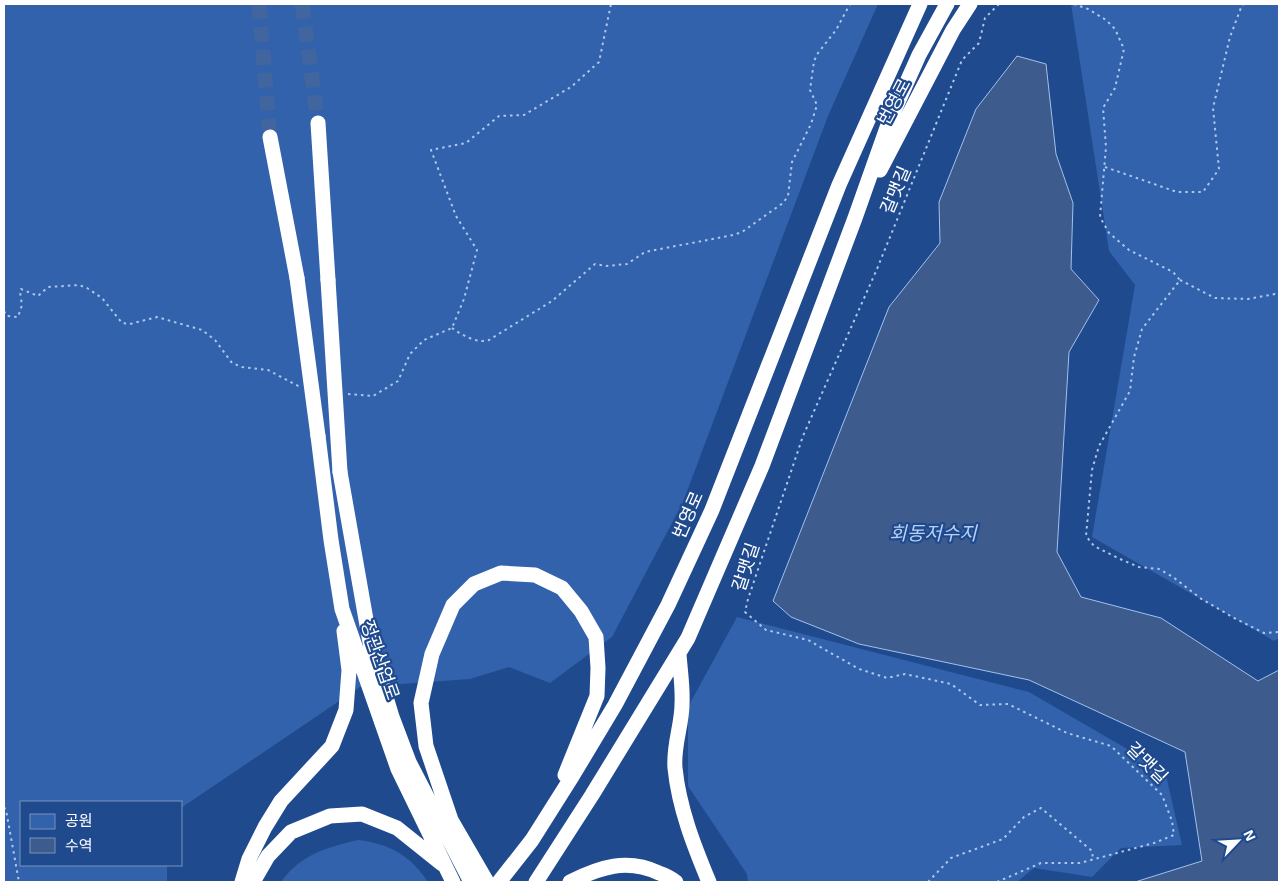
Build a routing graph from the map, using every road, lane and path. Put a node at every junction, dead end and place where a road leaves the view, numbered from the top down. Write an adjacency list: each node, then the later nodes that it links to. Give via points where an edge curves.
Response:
1 (611, 4): 18 (path, via 599,62 570,87 524,115 499,116 466,143 431,150 456,216 477,250 464,299)
2 (850, 4): 18 (path, via 814,61 810,90 817,105 812,124 792,162 788,196 782,203 733,235 645,252 627,264 595,264 552,301 489,340 483,342)
3 (908, 4): 11 (highway, 번영로)
4 (920, 4): 11 (highway, 번영로)
5 (947, 4): 14 (highway, 번영로, via 919,55 889,122)
6 (970, 4): 14 (highway, 번영로, via 953,30)
7 (999, 4): 28 (path, 갈맷길, via 985,18 979,43 962,60 877,269 803,436 745,612 766,630 808,640 859,669 887,678 905,674 951,684 980,705 1008,704 1067,733 1111,746 1162,795 1174,835 1154,844)
8 (1074, 4): 13 (path, via 1106,20 1115,29 1124,49 1116,88 1103,108)
9 (1244, 4): 13 (path, via 1230,37 1213,108 1219,169 1203,192 1177,192)
10 (318, 123): 24 (highway, 정관산업로, bridge, via 340,472 371,648)
11 (860, 135): 26 (highway, 번영로, via 708,519 668,605 615,705)
12 (270, 137): 21 (highway, 정관산업로, bridge, via 297,278)
13 (1105, 167): 15 (path, via 1100,217 1109,233 1129,250 1173,272)
14 (855, 218): 23 (highway, 번영로, via 762,466)
15 (1180, 280): 16 (path, via 1215,298); 22 (path, via 1142,329 1134,356 1130,391 1099,446 1092,470 1086,536 1094,546 1120,559 1139,567 1159,569 1241,622 1264,633)
16 (1279, 296)
17 (4, 311): 19 (path, via 7,316 18,317 22,304 21,289 38,296 48,287 87,288 102,298 122,323 157,317 202,330 215,340 232,363 268,370)
18 (452, 328): 20 (path, via 424,340 410,354 398,381 373,396)
19 (306, 389)
20 (343, 393)
21 (342, 609): 29 (highway, 정관산업로, via 398,769); 32 (highway, via 349,670 346,710 332,746 281,801 249,859)
22 (1279, 632)
23 (679, 654): 36 (highway, 번영로); 39 (highway, via 682,704 675,766 681,802)
24 (384, 689): 27 (highway); 30 (highway, 정관산업로, via 409,762)
25 (4, 807): 31 (path)
26 (550, 811): 27 (highway, via 597,696 596,638 581,611 562,588 535,575 501,573 474,584 453,605 432,654 420,703 426,746); 35 (highway, 번영로)
27 (451, 820): 30 (highway)
28 (1093, 860): 40 (path, via 1092,851 1042,808 1024,817 1003,839 950,858); 41 (path, 갈맷길, via 1041,863)
29 (446, 868): 33 (highway, via 397,828 362,814 330,816 291,832 268,856); 34 (highway, 정관산업로)
30 (477, 878)
31 (19, 882)
32 (242, 882)
33 (253, 882)
34 (453, 882)
35 (499, 882)
36 (536, 882)
37 (570, 882): 38 (highway, via 594,870 621,864 648,867)
38 (676, 882)
39 (709, 882)
40 (928, 882)
41 (997, 882)

